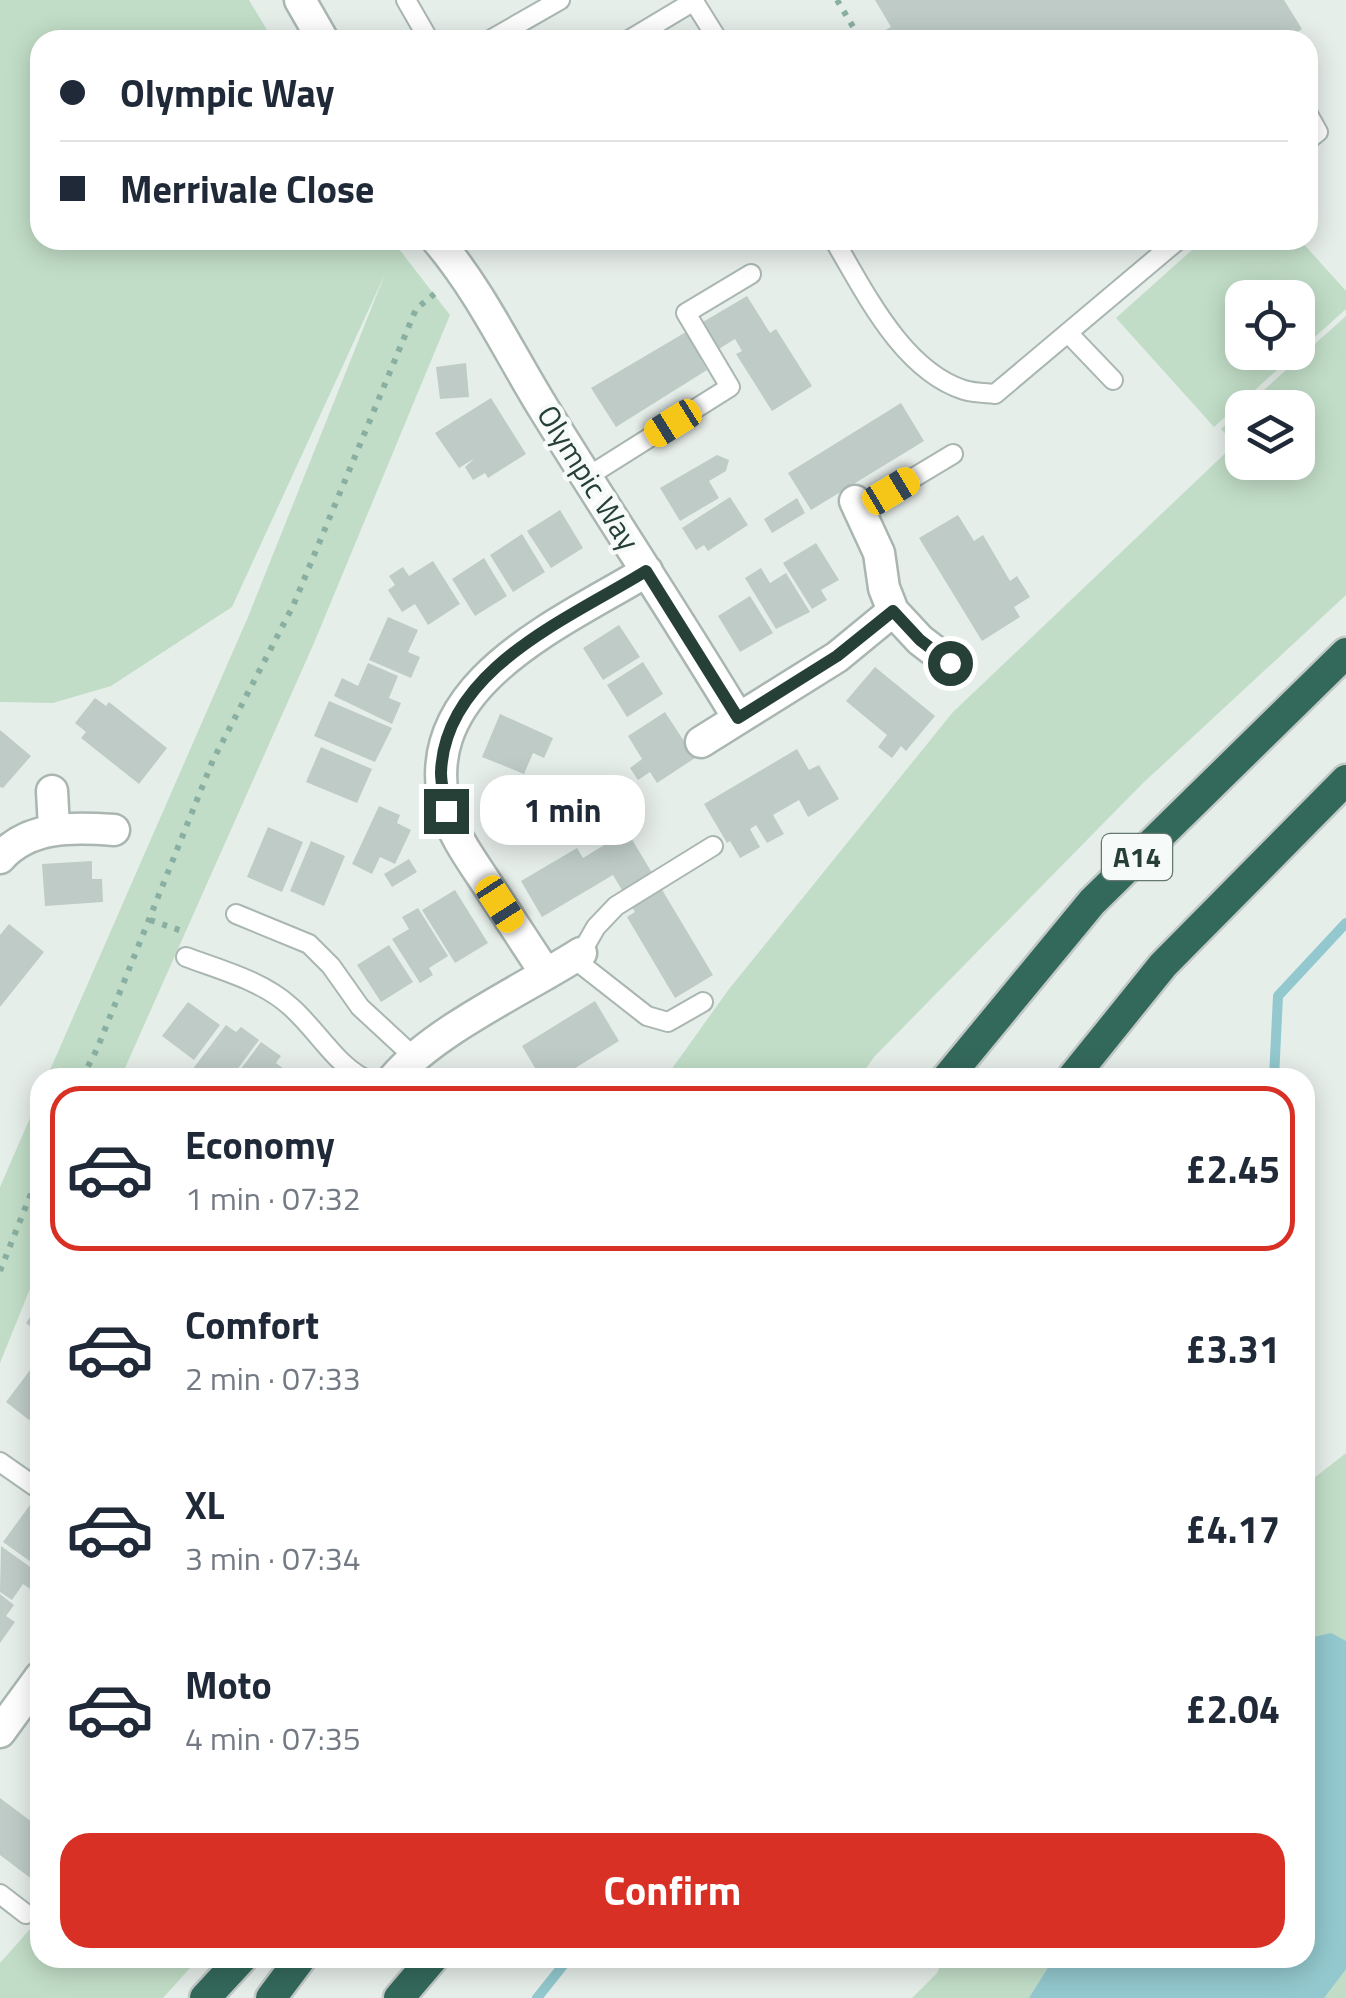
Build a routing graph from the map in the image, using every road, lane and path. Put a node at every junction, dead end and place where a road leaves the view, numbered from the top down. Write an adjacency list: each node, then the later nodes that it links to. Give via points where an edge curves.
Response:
1 (300, 0): 8 (street)
2 (406, 0): 9 (lane)
3 (560, 0): 7 (lane)
4 (693, 0): 12 (lane); 13 (lane)
5 (838, 2): 6 (path); 14 (path)
6 (828, 11)
7 (520, 22): 10 (lane); 11 (lane)
8 (317, 30)
9 (422, 30)
10 (507, 30)
11 (525, 30)
12 (645, 30)
13 (712, 30)
14 (855, 30)
15 (445, 250): 18 (street, Olympic Way)
16 (840, 250): 20 (lane, via 906,351 964,390 995,394)
17 (1167, 250): 20 (lane)
18 (463, 271): 23 (street, Olympic Way); 43 (path, via 416,309 293,606 214,760)
19 (751, 274): 23 (lane, via 686,313 730,388)
20 (1070, 334): 21 (lane)
21 (1113, 380)
22 (953, 454): 24 (lane)
23 (587, 477): 25 (street, Olympic Way)
24 (858, 505): 26 (street)
25 (646, 571): 29 (street, Olympic Way); 40 (street, via 495,667 470,692 448,733 441,774 446,811)
26 (893, 611): 28 (street); 29 (street, via 837,656)
27 (1346, 652): 45 (highway, A14, via 1092,902)
28 (950, 663)
29 (738, 718): 30 (street)
30 (701, 742)
31 (1346, 780): 46 (highway, via 1163,965)
32 (52, 791): 33 (street)
33 (54, 828): 34 (street); 36 (street)
34 (114, 830)
35 (712, 846): 38 (lane, via 616,906)
36 (0, 858)
37 (236, 914): 42 (lane, via 308,944)
38 (577, 955): 40 (street); 41 (lane, via 646,1016 668,1022)
39 (186, 957): 44 (lane, via 288,1003)
40 (546, 974): 42 (street)
41 (702, 1002)
42 (404, 1067)
43 (87, 1068)
44 (349, 1068)
45 (955, 1068)
46 (1080, 1068)
47 (30, 1196): 48 (path)
48 (0, 1271)
49 (0, 1462): 50 (lane)
50 (30, 1483)
51 (30, 1692): 52 (street)
52 (0, 1732)
53 (0, 1894): 54 (lane)
54 (26, 1914)
55 (233, 1968): 58 (highway)
56 (294, 1968): 59 (highway)
57 (424, 1968): 60 (highway)
58 (205, 1998)
59 (271, 1998)
60 (399, 1998)

